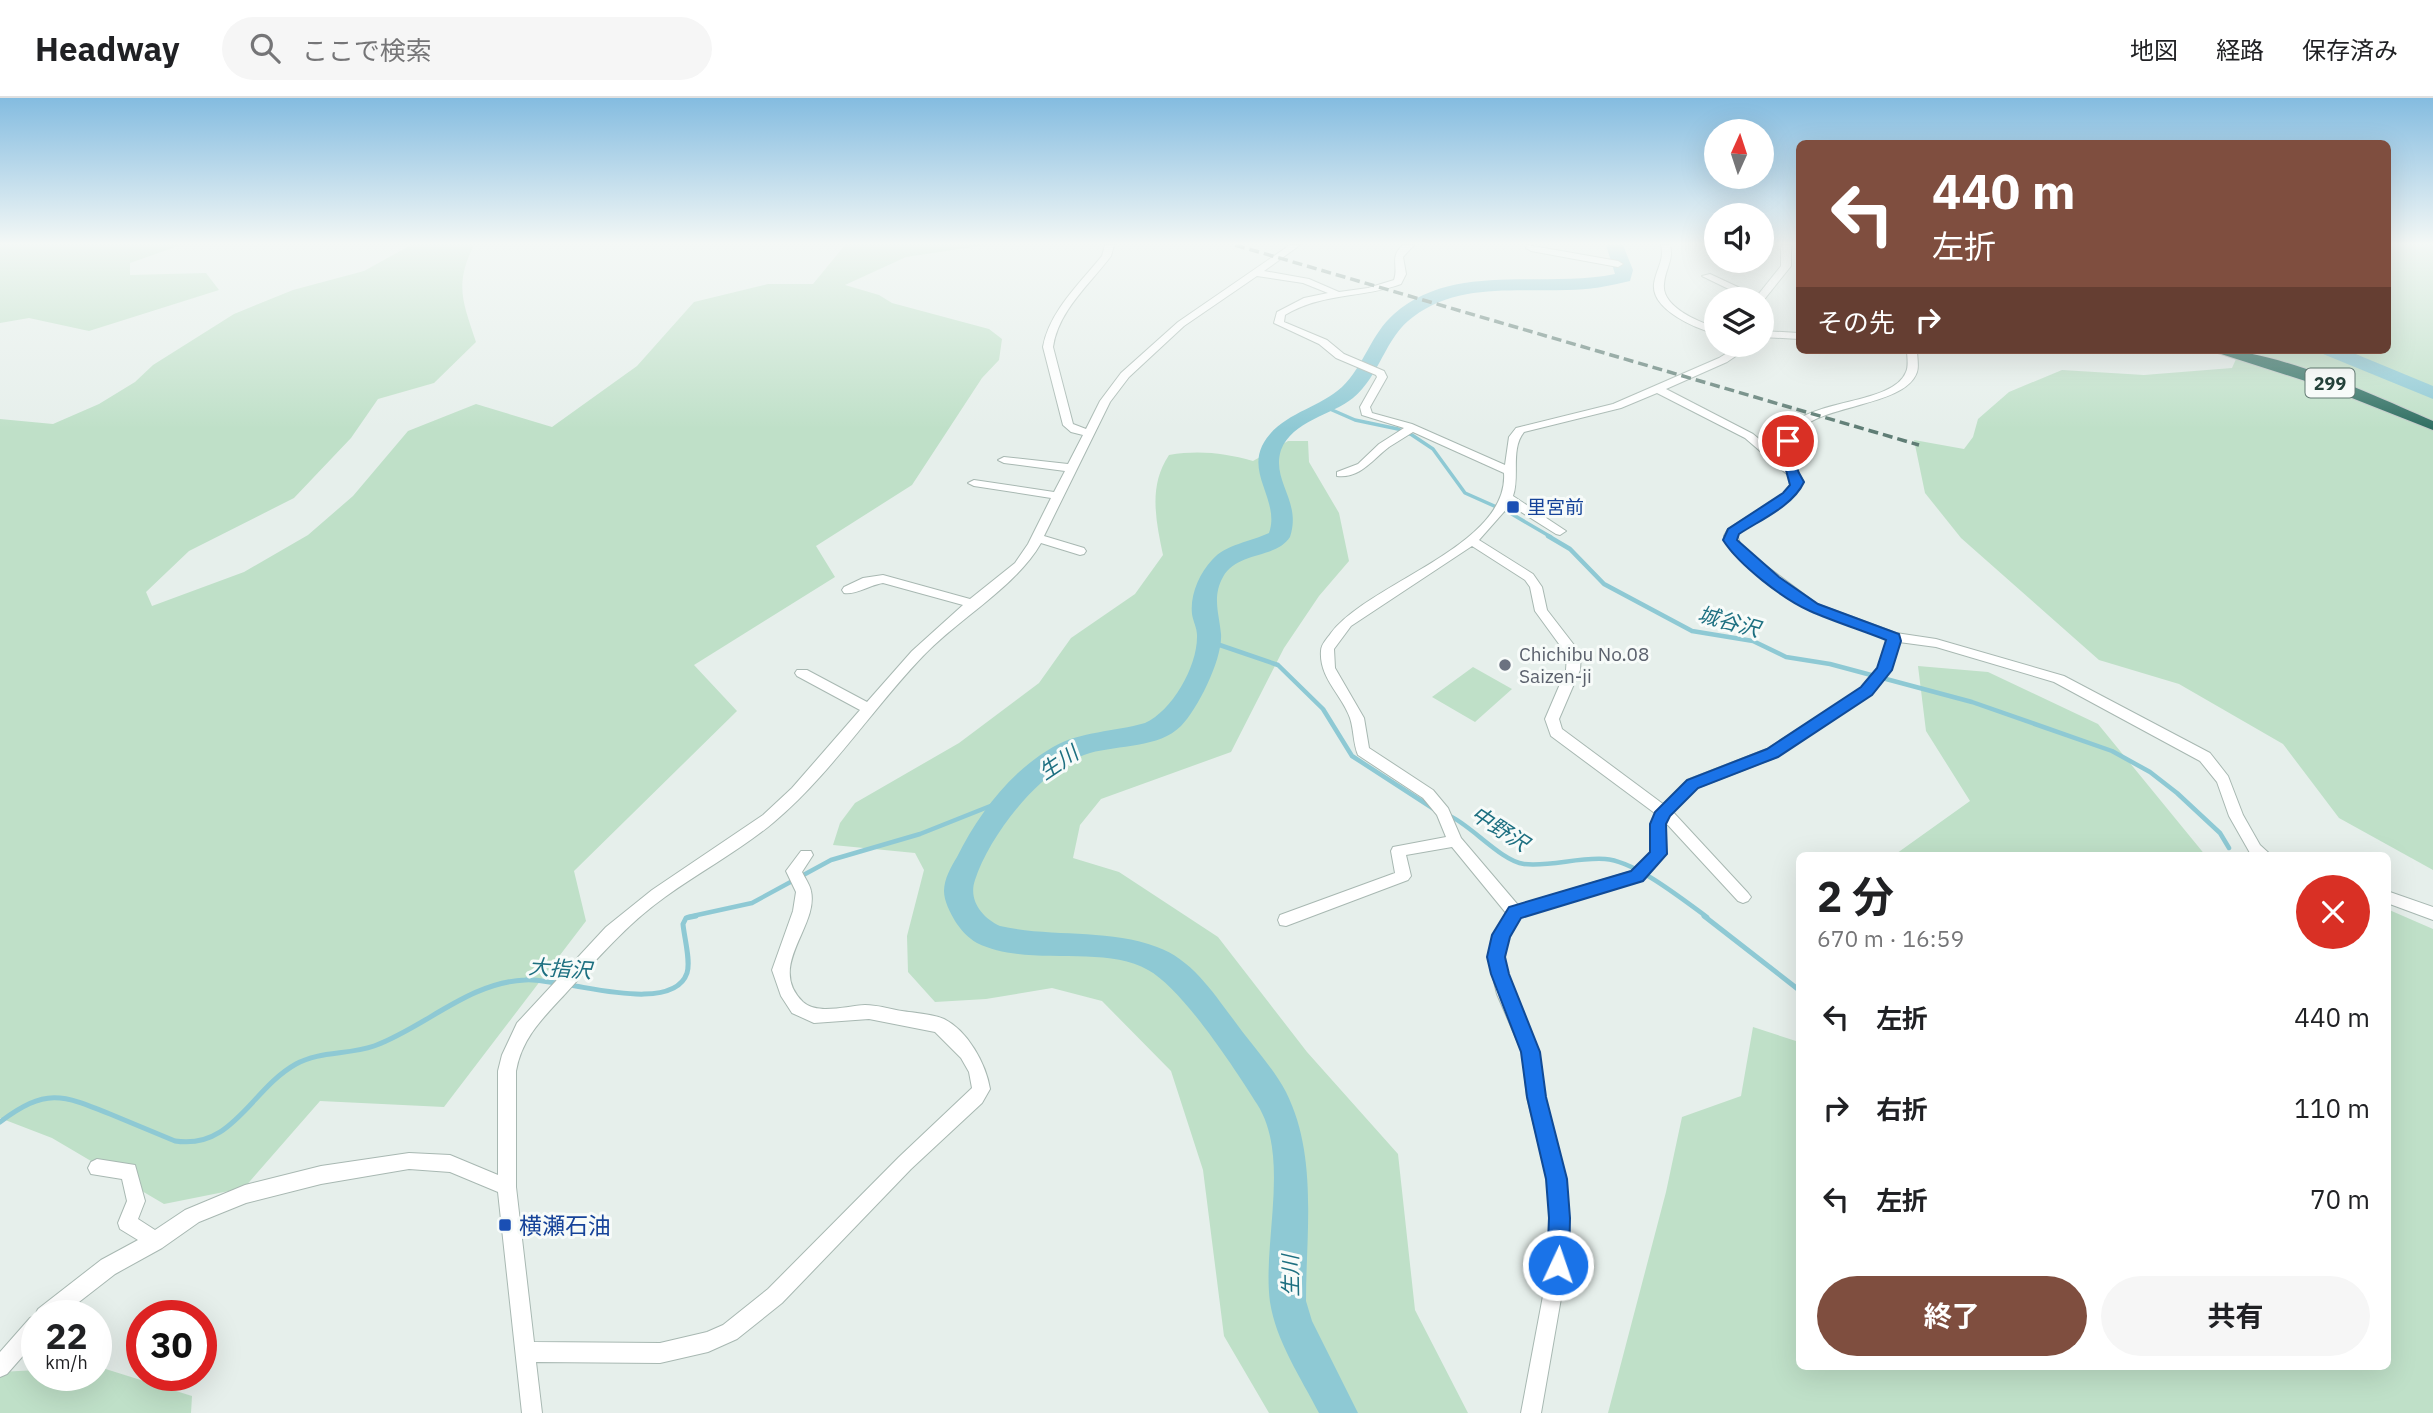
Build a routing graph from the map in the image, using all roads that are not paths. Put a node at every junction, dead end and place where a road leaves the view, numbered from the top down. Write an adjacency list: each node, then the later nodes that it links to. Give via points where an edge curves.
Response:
1 (1068, 306): 14 (street, via 1055,323 1048,347 1068,425)
2 (1206, 306): 14 (street, via 1125,375)
3 (1292, 306): 13 (street, via 1277,319 1282,325 1323,342 1382,377 1368,398 1367,415)
4 (1670, 306): 5 (street)
5 (1704, 326)
6 (1774, 335): 7 (street)
7 (1796, 336)
8 (1913, 354): 18 (street, via 1914,362 1903,383 1874,400 1799,420 1786,448)
9 (2238, 354): 12 (highway, 299, via 2337,385)
10 (1729, 357): 11 (street)
11 (1660, 390): 17 (street, via 1617,406 1520,430 1514,437); 18 (street, via 1749,436)
12 (2433, 426)
13 (1412, 429): 17 (street); 19 (street, via 1362,466)
14 (1088, 433): 16 (street)
15 (1004, 460): 16 (street)
16 (1071, 468): 21 (street)
17 (1510, 471): 22 (street, via 1511,488)
18 (1792, 473): 29 (street, via 1798,482 1793,492 1732,532 1730,540 1813,607)
19 (1341, 474)
20 (974, 483): 21 (street)
21 (1058, 496): 24 (street)
22 (1503, 506): 23 (street); 25 (street)
23 (1560, 531)
24 (1038, 538): 26 (street); 28 (street, via 1019,566)
25 (1472, 541): 32 (street, via 1529,577 1541,611 1574,654 1573,670 1552,719 1556,732); 33 (street, via 1368,606 1346,623 1327,648 1328,668 1357,718 1363,751 1428,794 1443,812)
26 (1080, 551)
27 (848, 590): 28 (street, via 883,579)
28 (973, 604): 31 (street, via 931,640)
29 (1894, 639): 32 (street, via 1884,670 1867,691 1772,753 1692,784); 34 (street, via 1936,643 2059,679 2205,757 2223,780 2236,816)
30 (802, 673): 31 (street)
31 (869, 709): 42 (street, via 768,819 636,910 523,1028 507,1071)
32 (1664, 812): 36 (street); 38 (street, via 1658,824 1659,854 1637,876)
33 (1455, 841): 38 (street); 40 (street, via 1398,851 1403,876)
34 (2259, 852)
35 (806, 855): 46 (street, via 794,871 804,892 780,970 789,996 814,1017 869,1012 939,1025 977,1070 981,1089 775,1296 730,1332 660,1353)
36 (1743, 897)
37 (2391, 898): 39 (street)
38 (1515, 912): 49 (street, via 1501,935 1496,957 1505,994 1530,1052 1560,1218 1558,1265)
39 (2433, 914)
40 (1286, 920)
41 (97, 1168): 43 (street, via 129,1171 136,1200 127,1223)
42 (507, 1186): 43 (street, via 450,1164 409,1161 321,1175 245,1194 192,1216); 46 (street)
43 (155, 1241): 44 (street, via 108,1266)
44 (65, 1300)
45 (21, 1343): 47 (street)
46 (527, 1352): 48 (street)
47 (0, 1367)
48 (532, 1413)
49 (1531, 1413)

